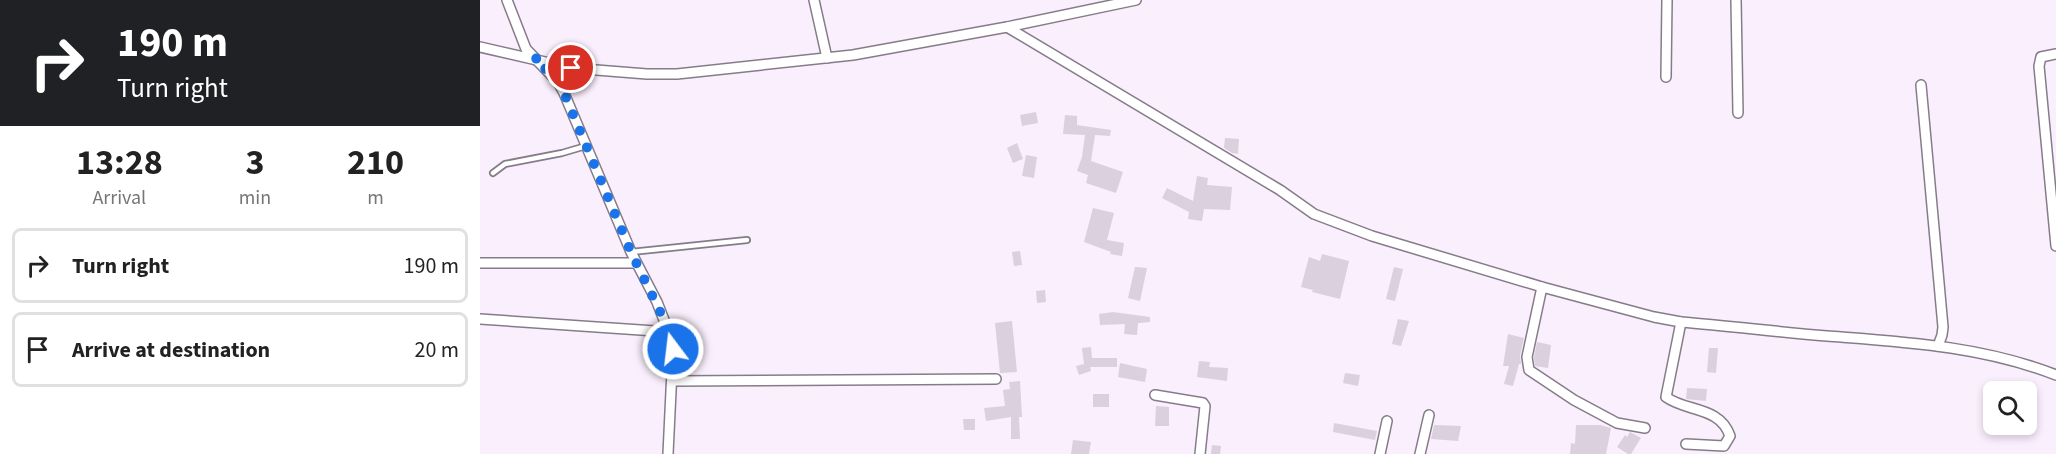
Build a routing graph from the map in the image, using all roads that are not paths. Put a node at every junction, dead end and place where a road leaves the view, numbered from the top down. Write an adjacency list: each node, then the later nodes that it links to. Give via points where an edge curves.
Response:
1 (507, 0): 9 (street, via 526,49)
2 (814, 0): 10 (street)
3 (1136, 0): 6 (street)
4 (1667, 0): 11 (street)
5 (1736, 0): 13 (street)
6 (1007, 27): 10 (street); 22 (street, via 1314,214 1372,236)
7 (480, 47): 9 (street)
8 (2056, 54): 15 (street, via 2039,60)
9 (534, 58): 10 (street, via 571,68 657,74); 14 (street, via 558,81)
10 (827, 58)
11 (1666, 77)
12 (1921, 85): 26 (street, via 1942,327)
13 (1738, 113)
14 (586, 146): 16 (lane, via 505,164); 19 (street)
15 (2051, 146): 18 (street)
16 (493, 173)
17 (747, 240): 19 (lane)
18 (2056, 246)
19 (631, 252): 21 (street)
20 (480, 262): 21 (street)
21 (636, 263): 25 (street)
22 (1542, 287): 24 (street); 33 (street, via 1527,357 1529,370 1617,423)
23 (480, 319): 25 (street)
24 (1681, 322): 26 (street); 34 (street, via 1666,397 1716,417 1730,436 1724,446)
25 (669, 332): 29 (street)
26 (1938, 346): 27 (street, via 1986,353)
27 (2056, 375)
28 (996, 379): 29 (street)
29 (672, 381): 35 (street)
30 (1155, 395): 36 (street, via 1203,403)
31 (1429, 415): 38 (street)
32 (1387, 421): 37 (street)
33 (1645, 428)
34 (1686, 444)
35 (668, 454)
36 (1200, 454)
37 (1380, 454)
38 (1420, 454)

